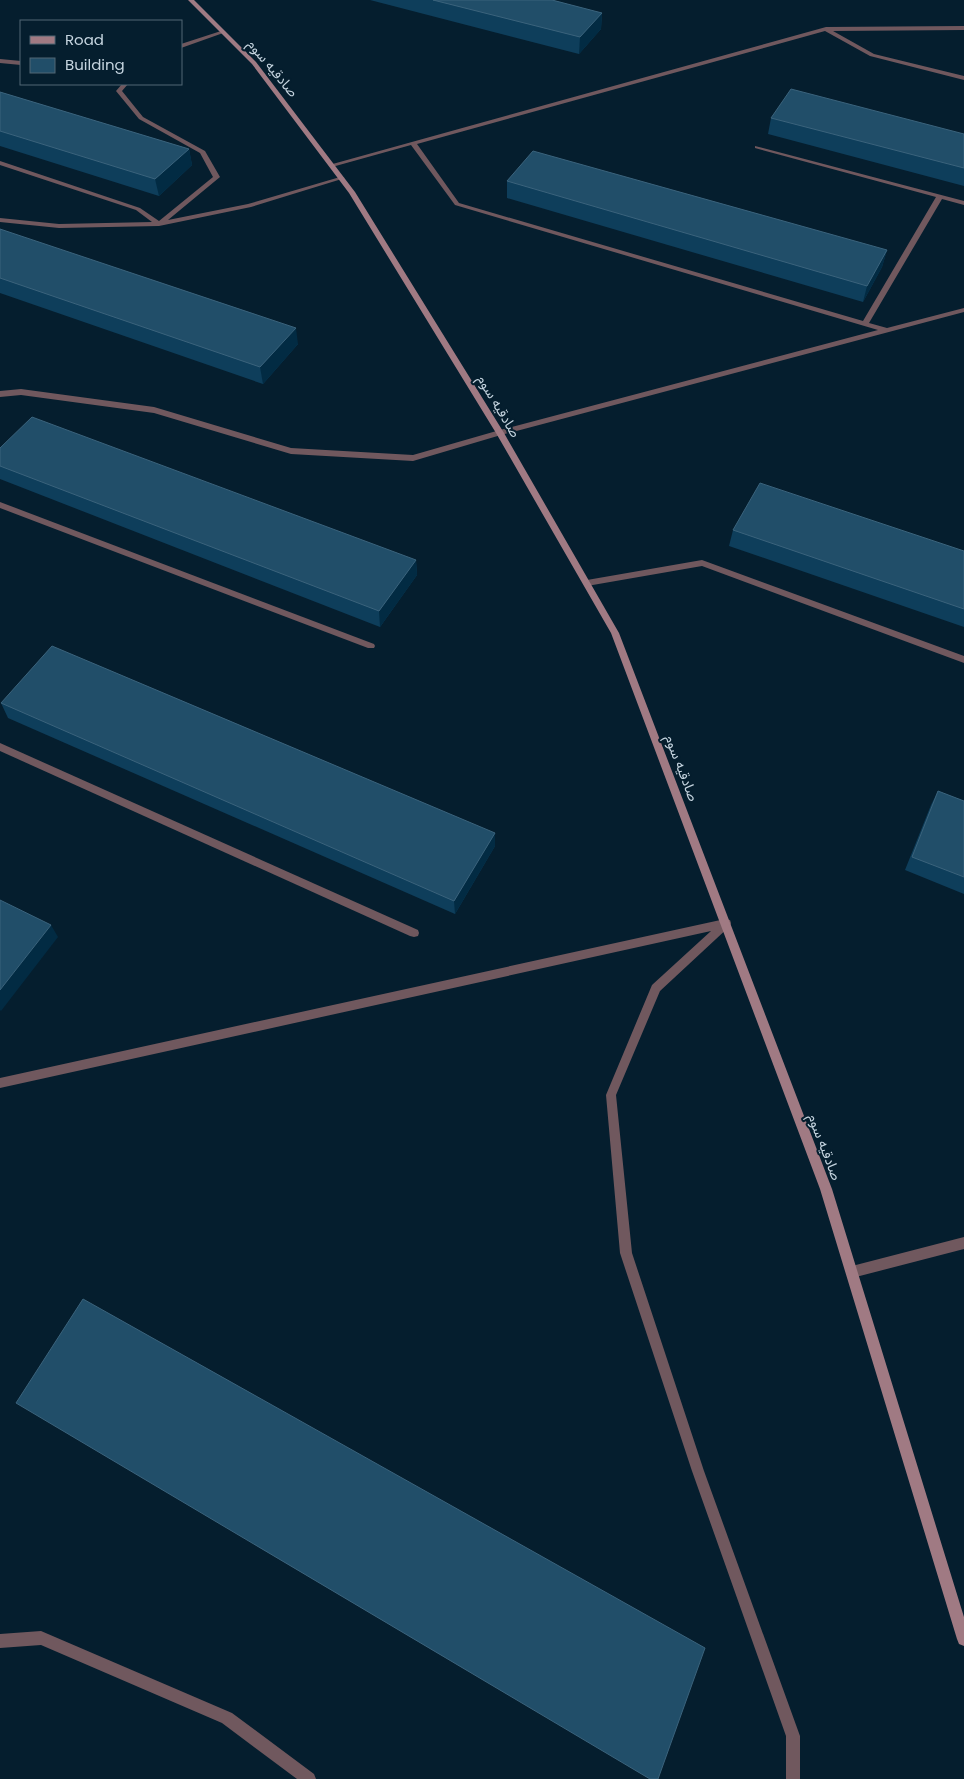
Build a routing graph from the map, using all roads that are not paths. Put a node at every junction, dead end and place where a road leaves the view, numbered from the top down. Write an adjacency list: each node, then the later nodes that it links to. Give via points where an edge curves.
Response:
1 (191, 0): 4 (street, صادقیه سوم)
2 (964, 28): 3 (street)
3 (826, 29): 8 (street, via 872,55); 10 (street)
4 (224, 32): 5 (street); 13 (street, صادقیه سوم, via 254,63)
5 (182, 46)
6 (0, 61): 7 (street)
7 (20, 63)
8 (964, 78)
9 (124, 85): 18 (street, via 119,91 141,118 203,152 217,178)
10 (413, 143): 13 (street); 20 (street, via 457,204)
11 (757, 147): 15 (street)
12 (0, 163): 18 (street, via 138,209)
13 (332, 166): 14 (street, صادقیه سوم)
14 (342, 178): 18 (street, via 249,206); 23 (street, صادقیه سوم)
15 (940, 196): 16 (street); 20 (street)
16 (964, 202)
17 (0, 220): 18 (street, via 59,226)
18 (159, 224)
19 (964, 310): 21 (street)
20 (866, 324): 21 (street)
21 (887, 331): 23 (street)
22 (0, 394): 23 (street, via 21,392 154,410 290,451 413,458)
23 (500, 433): 25 (street, صادقیه سوم)
24 (0, 505): 26 (street)
25 (587, 583): 27 (street, via 702,563); 29 (street, صادقیه سوم, via 615,633)
26 (371, 646)
27 (964, 660)
28 (0, 747): 30 (street)
29 (726, 923): 31 (street); 33 (street, صادقیه سوم, via 826,1189); 37 (street, via 656,988 611,1095 626,1253 698,1471 793,1736)
30 (414, 933)
31 (0, 1083)
32 (964, 1243): 33 (street)
33 (852, 1272): 34 (street, صادقیه سوم)
34 (964, 1639)
35 (0, 1640): 36 (street, via 41,1638 226,1718)
36 (309, 1779)
37 (793, 1779)

